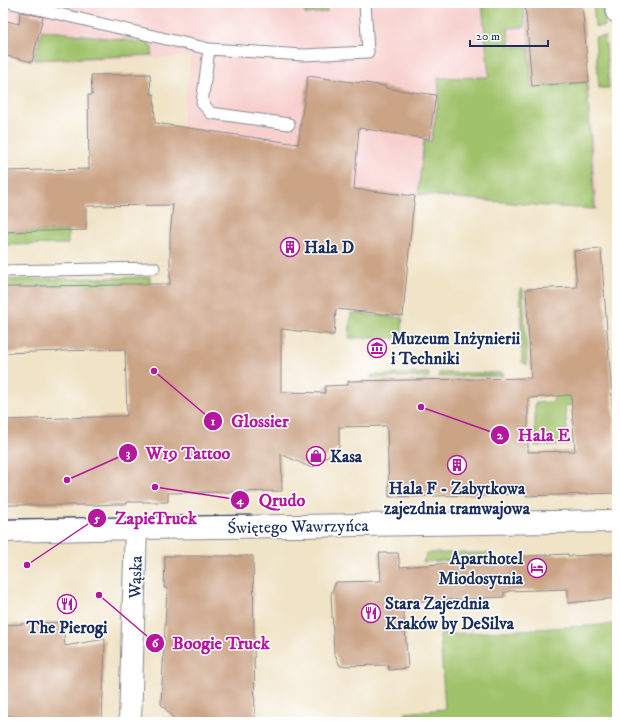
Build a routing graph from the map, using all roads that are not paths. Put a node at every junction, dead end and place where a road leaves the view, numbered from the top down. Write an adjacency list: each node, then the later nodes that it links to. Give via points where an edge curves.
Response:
1 (12, 3): 5 (lane)
2 (366, 3): 5 (lane, via 368,52 303,55)
3 (616, 3): 4 (street)
4 (617, 12)
5 (209, 49): 6 (lane, via 202,103 211,113)
6 (289, 124)
7 (154, 268): 8 (lane)
8 (3, 271)
9 (617, 520): 10 (street, Świętego Wawrzyńca)
10 (136, 528): 11 (street, Świętego Wawrzyńca); 12 (street, Wąska)
11 (3, 531)
12 (130, 722)

